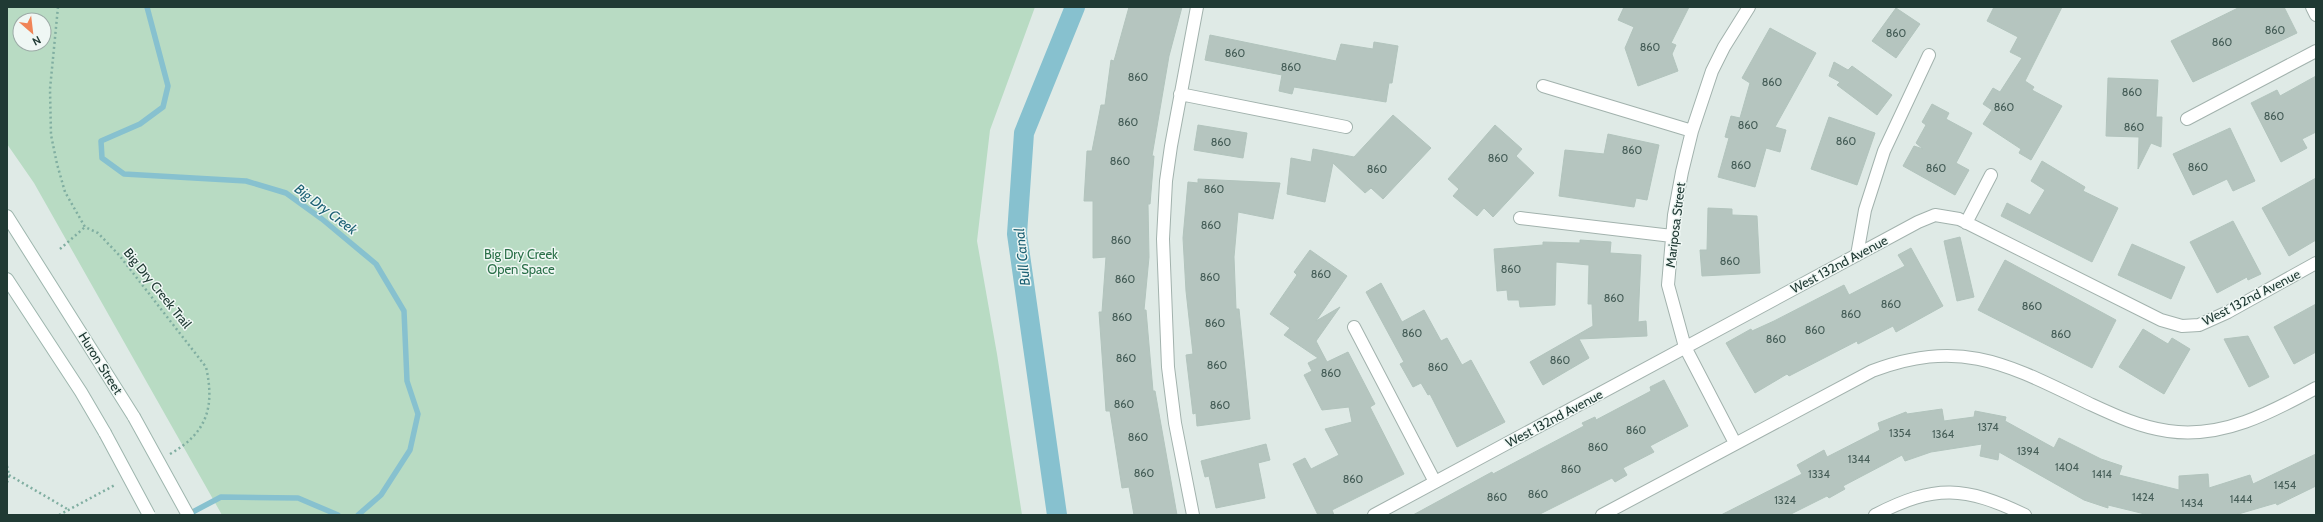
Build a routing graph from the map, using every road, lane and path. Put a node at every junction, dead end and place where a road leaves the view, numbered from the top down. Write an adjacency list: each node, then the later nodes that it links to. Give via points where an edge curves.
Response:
1 (58, 7): 17 (path, Big Dry Creek Trail, via 50,89 51,135 56,164 65,192)
2 (1197, 7): 9 (street)
3 (1748, 7): 12 (street, Mariposa Street, via 1712,70)
4 (2312, 7): 5 (street)
5 (2316, 14)
6 (2316, 51): 10 (street)
7 (1929, 55): 20 (street, via 1884,151 1865,210)
8 (1543, 86): 12 (street)
9 (1180, 94): 11 (street); 37 (street, via 1166,181 1164,286 1168,367 1175,423)
10 (2186, 119)
11 (1346, 127)
12 (1692, 132): 18 (street, Mariposa Street, via 1682,172)
13 (1991, 175): 16 (street)
14 (7, 216): 36 (street, Huron Street, bridge, via 134,417)
15 (1520, 218): 18 (street)
16 (1966, 223): 20 (street, West 132nd Avenue, via 1935,215); 21 (street, West 132nd Avenue, via 2161,320 2182,326 2199,325 2221,316)
17 (85, 227): 19 (path); 27 (path, Big Dry Creek Trail, via 98,233 119,254 206,367 211,389 205,421 186,444)
18 (1672, 236): 24 (street, Mariposa Street, via 1668,285)
19 (60, 249)
20 (1857, 255): 24 (street, West 132nd Avenue)
21 (2316, 263)
22 (7, 279): 35 (street, bridge, via 81,392)
23 (1354, 326): 30 (street)
24 (1685, 347): 26 (street, Mariposa Street); 30 (street, West 132nd Avenue)
25 (2316, 388): 26 (street, via 2245,423 2205,431 2168,431 2119,418 1998,362 1974,357 1929,355 1872,371)
26 (1735, 443): 39 (street)
27 (166, 456)
28 (7, 466): 29 (path)
29 (9, 475): 31 (path); 33 (path)
30 (1435, 482): 38 (street, West 132nd Avenue)
31 (7, 483)
32 (118, 483): 33 (path)
33 (69, 510): 34 (path)
34 (59, 515)
35 (149, 515)
36 (188, 515)
37 (1193, 515)
38 (1374, 515)
39 (1602, 515)
40 (1876, 515): 41 (street, via 1912,498 1946,492 1987,498)
41 (2025, 515)

